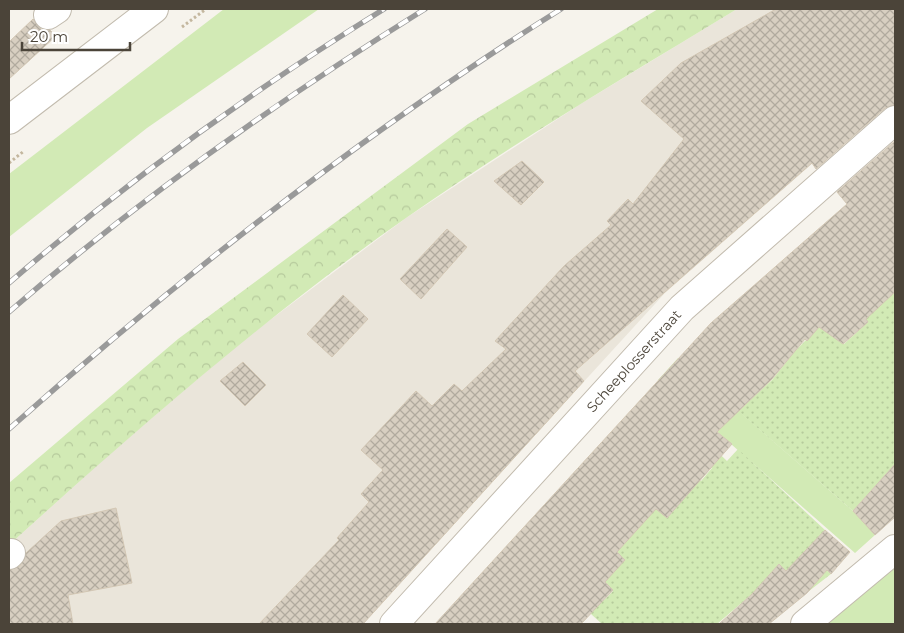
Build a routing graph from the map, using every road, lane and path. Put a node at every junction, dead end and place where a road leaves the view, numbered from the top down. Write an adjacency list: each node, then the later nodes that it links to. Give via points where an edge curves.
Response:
1 (154, 9): 2 (street)
2 (9, 120)
3 (895, 120): 5 (street, Scheeplosserstraat, via 682,308)
4 (895, 549): 6 (street)
5 (394, 624)
6 (804, 624)

